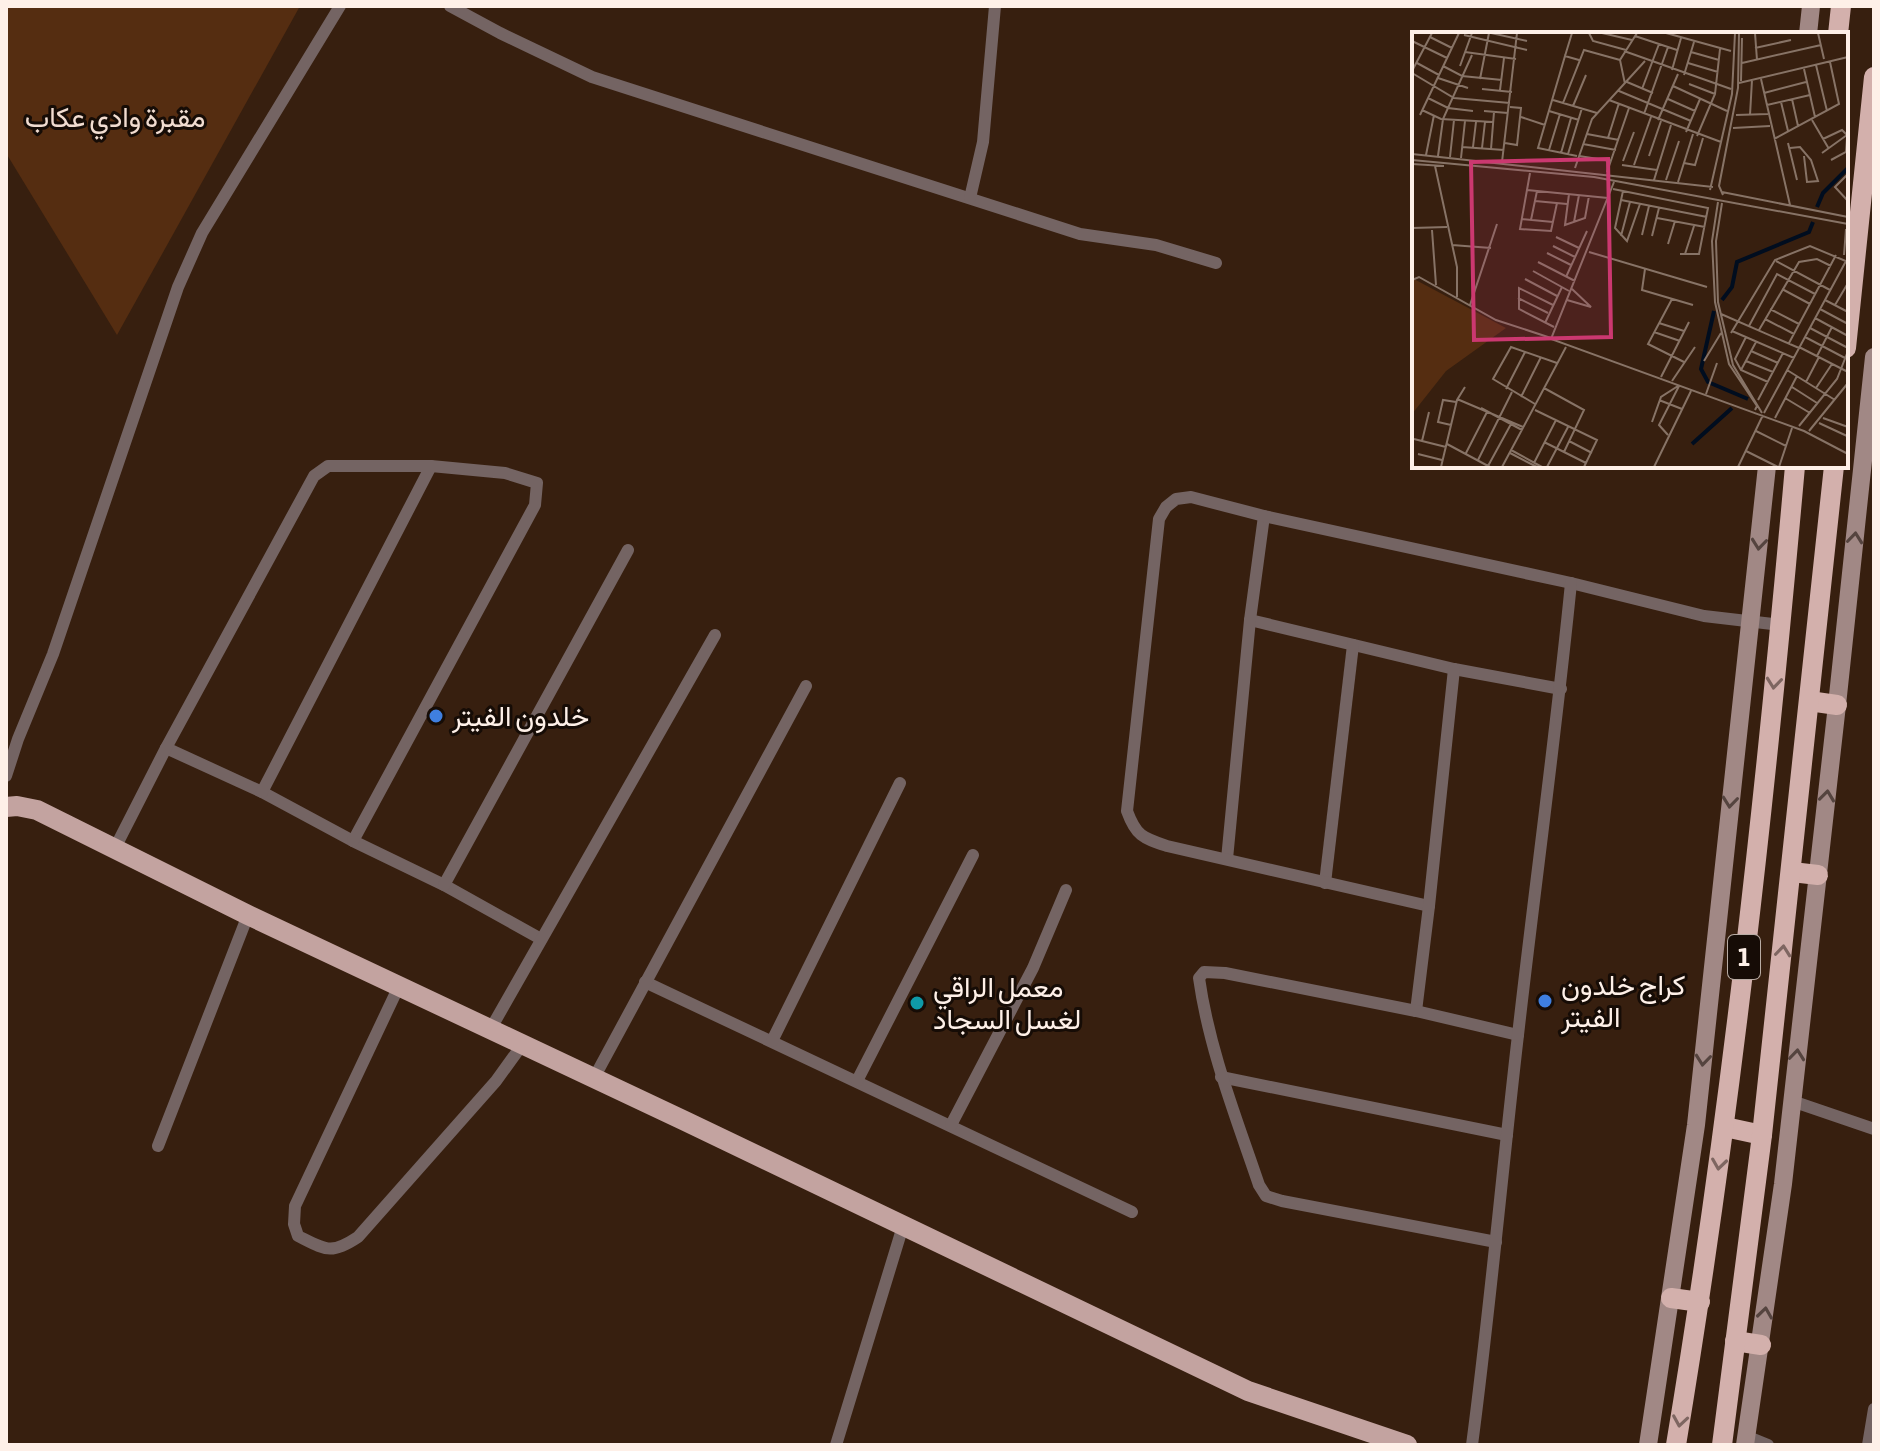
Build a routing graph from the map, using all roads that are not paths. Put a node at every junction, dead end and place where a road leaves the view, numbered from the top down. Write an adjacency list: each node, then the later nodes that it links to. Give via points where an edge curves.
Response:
1 (340, 6): 31 (street, via 202,233 178,287)
2 (450, 6): 9 (street, via 592,77)
3 (995, 6): 9 (street, via 983,142)
4 (1811, 6): 6 (main road)
5 (1841, 6): 7 (highway)
6 (1808, 32)
7 (1838, 32)
8 (1874, 77): 11 (highway)
9 (970, 198): 10 (street, via 1080,234 1156,245)
10 (1216, 263)
11 (1848, 329)
12 (1874, 357): 29 (main road, one-way to 12)
13 (431, 466): 30 (street, via 328,466 314,476); 33 (street); 35 (street, via 505,473 537,483 535,505)
14 (1767, 468): 21 (main road, one-way to 21)
15 (1795, 468): 22 (highway, 1)
16 (1834, 468): 28 (highway, 1)
17 (1264, 516): 19 (street); 20 (street); 38 (street, via 1191,497 1176,499 1159,519 1128,796 1127,811 1137,833 1167,846)
18 (628, 550): 42 (street)
19 (1571, 583): 21 (street); 27 (street)
20 (1250, 620): 24 (street); 38 (street)
21 (1750, 623): 22 (street); 67 (main road, one-way to 67, via 1696,1125)
22 (1781, 625): 59 (highway, 1, one-way to 59)
23 (715, 635): 46 (street)
24 (1353, 645): 25 (street); 41 (street)
25 (1454, 669): 27 (street); 44 (street)
26 (806, 686): 47 (street)
27 (1561, 689): 51 (street)
28 (1809, 701): 29 (highway); 39 (highway, 1)
29 (1837, 705): 40 (main road, one-way to 29)
30 (166, 748): 33 (street); 36 (street)
31 (6, 776)
32 (900, 783): 52 (street)
33 (262, 792): 35 (street)
34 (6, 807): 36 (main road, via 37,810)
35 (353, 841): 42 (street)
36 (115, 848): 45 (main road)
37 (973, 855): 56 (street)
38 (1227, 859): 41 (street)
39 (1792, 872): 40 (highway); 62 (highway, 1, one-way to 39)
40 (1818, 875): 57 (main road, one-way to 40)
41 (1325, 883): 44 (street)
42 (444, 885): 46 (street)
43 (1066, 890): 58 (street, via 1033,968)
44 (1429, 906): 49 (street)
45 (248, 915): 48 (main road); 63 (street)
46 (541, 939): 50 (street)
47 (645, 982): 52 (street); 55 (street)
48 (399, 986): 50 (main road); 53 (street, via 295,1206 298,1236 320,1247 342,1248 358,1237)
49 (1416, 1011): 51 (street); 54 (street, via 1204,972 1199,978 1202,999)
50 (490, 1030): 53 (main road)
51 (1518, 1035): 61 (street)
52 (772, 1041): 56 (street)
53 (522, 1045): 55 (main road)
54 (1221, 1077): 61 (street); 66 (street, via 1266,1196)
55 (594, 1078): 65 (main road)
56 (857, 1081): 58 (street)
57 (1792, 1101): 60 (street); 70 (main road, one-way to 57)
58 (951, 1125): 64 (street)
59 (1725, 1127): 62 (highway); 68 (highway, 1, one-way to 68)
60 (1874, 1129)
61 (1507, 1135): 66 (street)
62 (1762, 1135): 69 (highway, 1)
63 (158, 1146)
64 (1132, 1212)
65 (903, 1226): 73 (street); 74 (main road, via 1248,1391)
66 (1496, 1242): 75 (street)
67 (1671, 1298): 68 (highway); 76 (main road)
68 (1700, 1302): 77 (highway, 1, one-way to 77)
69 (1735, 1341): 70 (highway); 78 (highway, 1)
70 (1761, 1345): 72 (main road)
71 (1874, 1409): 80 (street)
72 (1745, 1441): 79 (street)
73 (836, 1445)
74 (1407, 1445)
75 (1472, 1445)
76 (1648, 1445)
77 (1676, 1445)
78 (1722, 1445)
79 (1768, 1445)
80 (1868, 1445)

